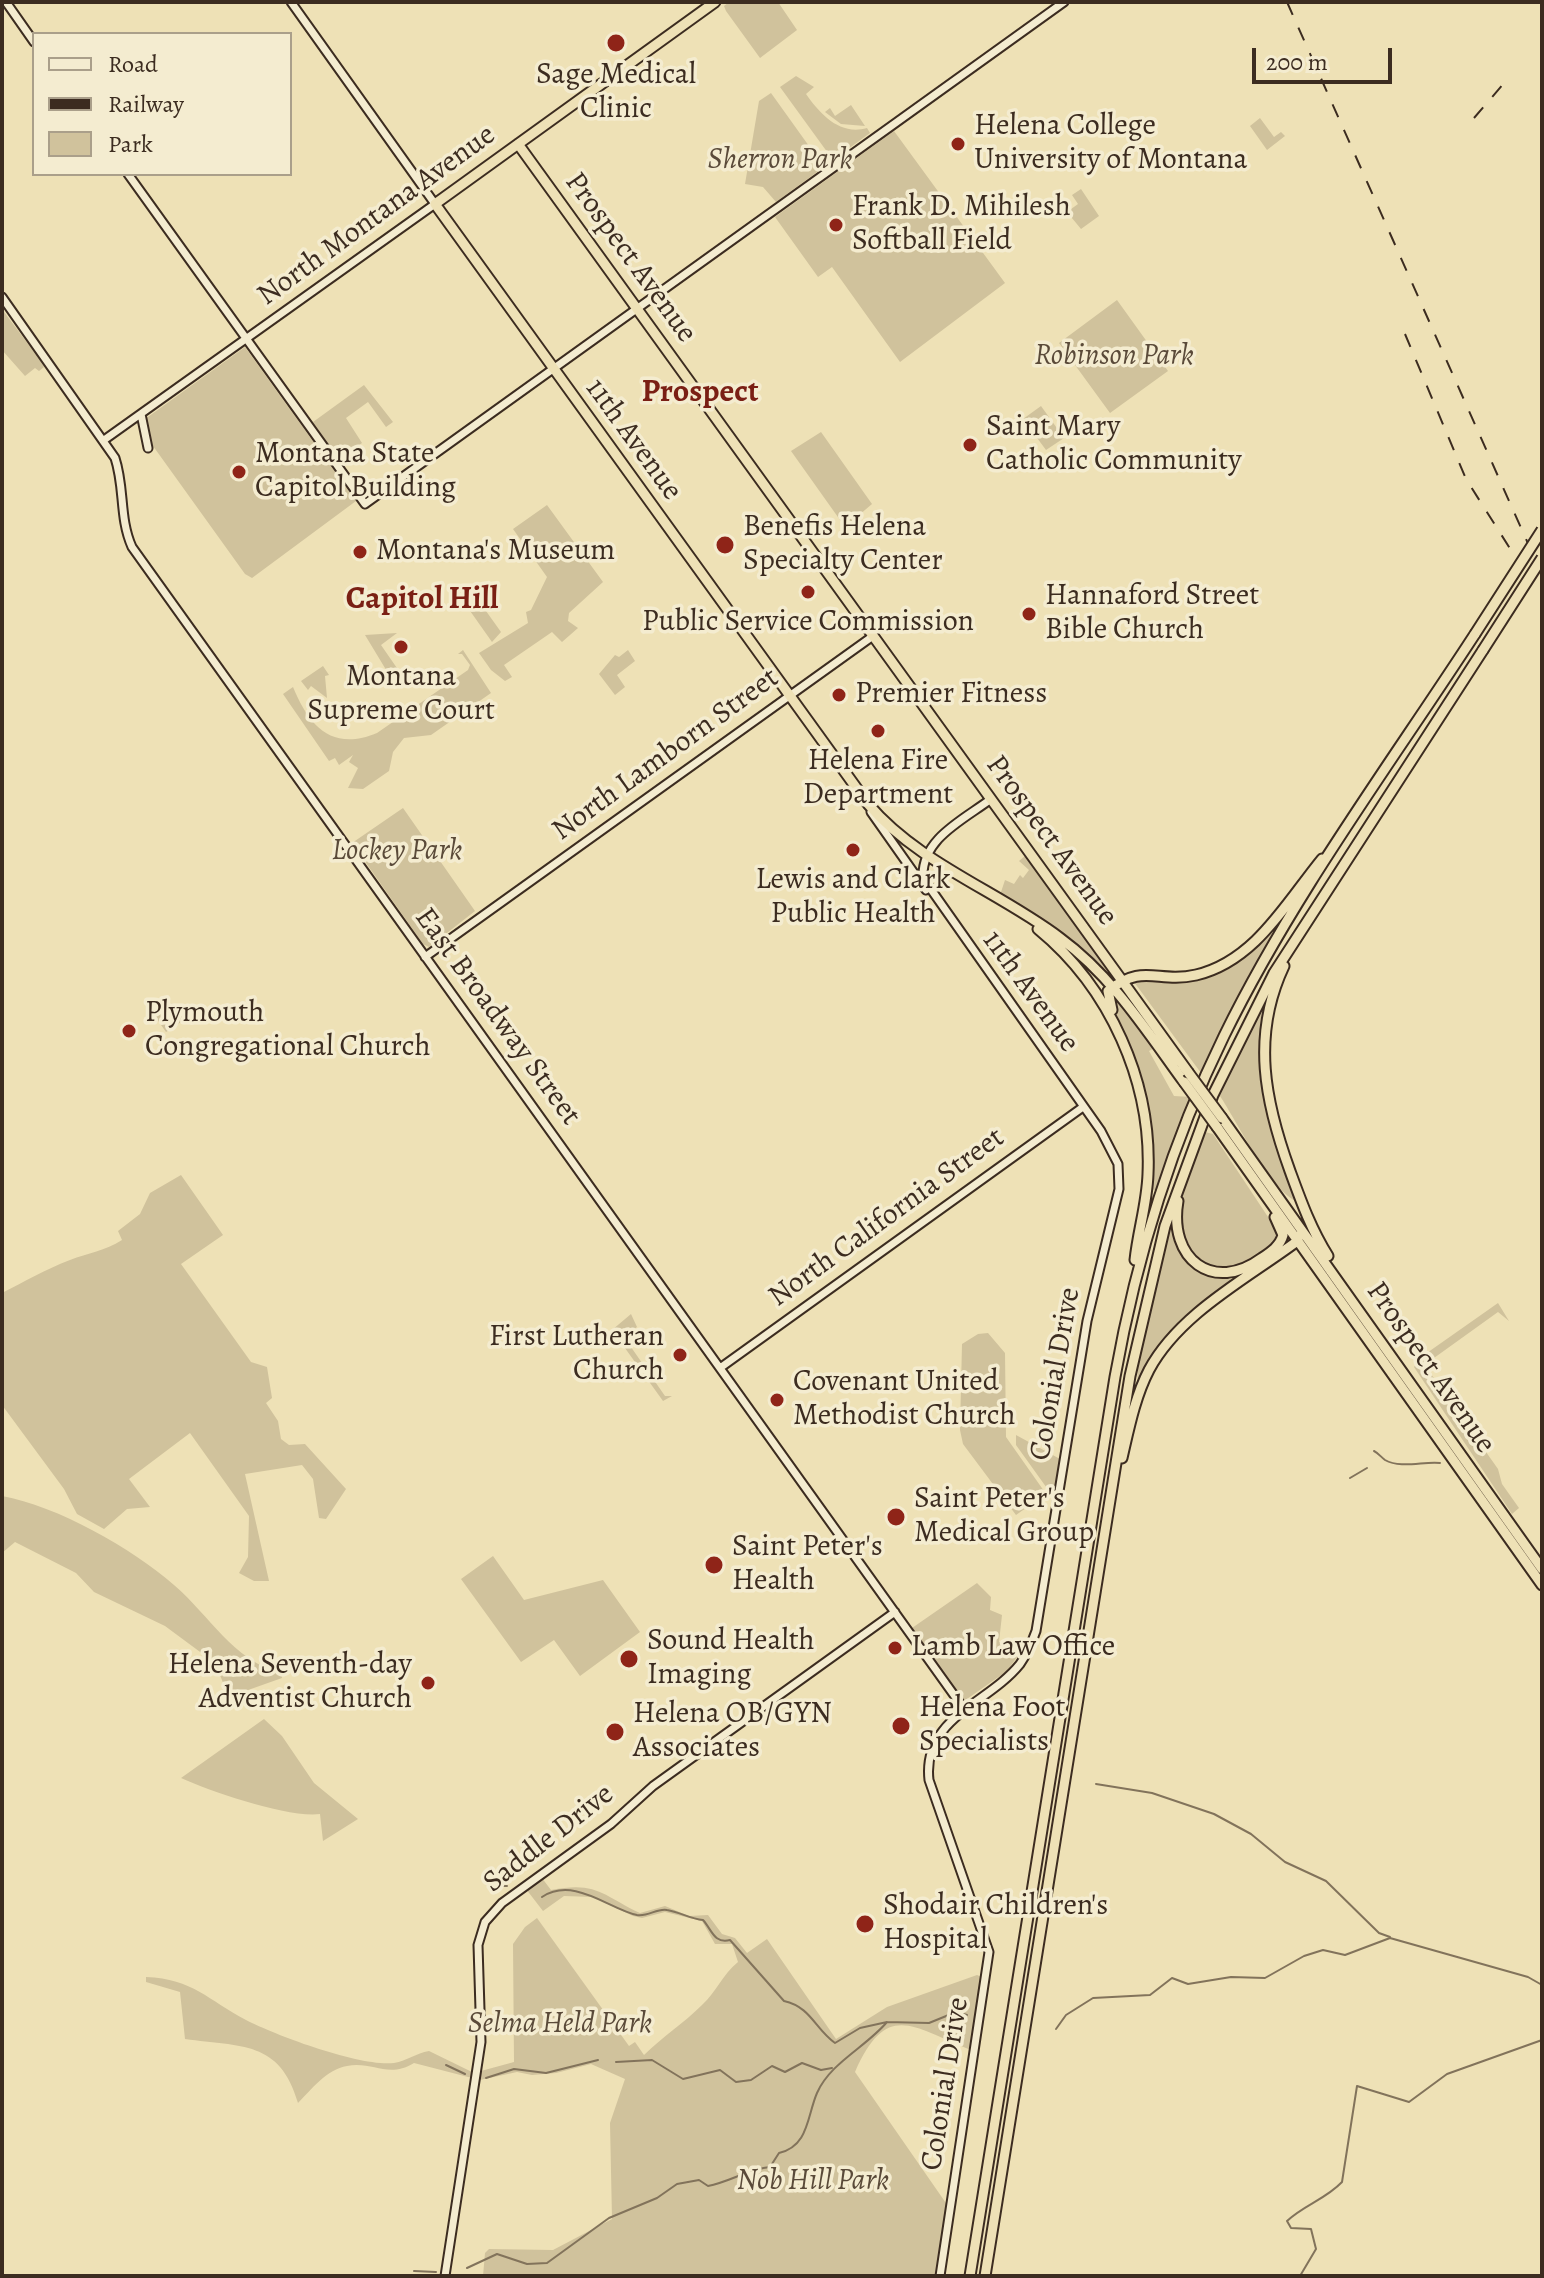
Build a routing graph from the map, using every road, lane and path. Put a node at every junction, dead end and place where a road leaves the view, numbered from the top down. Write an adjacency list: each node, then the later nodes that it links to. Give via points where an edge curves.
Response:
1 (6, 2): 5 (street)
2 (291, 2): 8 (street, 11th Avenue)
3 (715, 2): 6 (highway, North Montana Avenue)
4 (1064, 2): 10 (street)
5 (32, 39)
6 (518, 144): 8 (highway, North Montana Avenue); 10 (highway, Prospect Avenue)
7 (129, 176): 11 (street)
8 (435, 204): 11 (street, North Montana Avenue); 12 (highway, 11th Avenue)
9 (2, 297): 14 (street, East Broadway Street)
10 (637, 309): 12 (street); 18 (highway, Prospect Avenue)
11 (245, 340): 12 (street, via 365,504); 13 (street, North Montana Avenue)
12 (553, 369): 19 (highway, 11th Avenue)
13 (141, 414): 14 (street, North Montana Avenue); 15 (street)
14 (104, 440): 27 (street, East Broadway Street, via 120,477 123,526 132,547)
15 (148, 448)
16 (1542, 530): 22 (highway, bridge)
17 (1542, 558): 26 (highway, bridge)
18 (873, 636): 19 (street, North Lamborn Street); 21 (highway, Prospect Avenue)
19 (788, 696): 20 (highway, 11th Avenue); 27 (street, North Lamborn Street)
20 (861, 796): 23 (highway, Prospect Avenue, via 889,826); 25 (street, 11th Avenue)
21 (991, 799): 23 (street, via 932,843); 28 (highway, Prospect Avenue)
22 (1339, 843): 28 (highway, via 1232,961 1189,976 1140,974); 38 (highway, via 1273,944 1213,1058 1171,1161)
23 (927, 854): 24 (highway, Prospect Avenue); 25 (street, 11th Avenue, via 923,878)
24 (1004, 902): 29 (highway, Prospect Avenue, via 1068,944); 31 (highway, via 1050,939 1086,979 1115,1026)
25 (939, 905): 32 (street, 11th Avenue)
26 (1303, 925): 34 (highway, via 1238,1042); 39 (highway, via 1270,1006 1263,1054 1267,1098 1311,1227)
27 (425, 957): 40 (street, East Broadway Street)
28 (1122, 980): 29 (highway); 30 (highway, Prospect Avenue)
29 (1113, 987): 30 (highway, Prospect Avenue); 31 (highway, via 1107,1000)
30 (1186, 1077): 33 (highway, Prospect Avenue, bridge)
31 (1137, 1079): 38 (highway, via 1148,1170)
32 (1083, 1107): 40 (street, North California Street); 45 (street, Colonial Drive, via 1116,1157 1119,1189 1087,1321 1036,1631 1021,1663)
33 (1219, 1122): 35 (highway, Prospect Avenue); 36 (highway, Prospect Avenue)
34 (1193, 1144): 35 (highway, via 1178,1200 1177,1230 1194,1262 1220,1274 1251,1266 1283,1235); 41 (highway, via 1143,1309)
35 (1231, 1147): 37 (highway, Prospect Avenue)
36 (1298, 1223): 37 (highway); 39 (highway, Prospect Avenue)
37 (1298, 1240): 41 (highway, via 1191,1319 1161,1351 1139,1393); 43 (highway, Prospect Avenue)
38 (1136, 1276): 48 (highway, via 1115,1377)
39 (1363, 1314): 42 (highway, Prospect Avenue)
40 (720, 1368): 44 (street, East Broadway Street)
41 (1109, 1503): 49 (highway)
42 (1542, 1569)
43 (1542, 1585)
44 (895, 1612): 45 (street, East Broadway Street); 46 (street, Saddle Drive, via 653,1786 611,1824 502,1903 485,1922 478,1945 481,2042)
45 (964, 1709): 47 (street, Colonial Drive, via 938,1736 928,1769 984,1930 990,1966)
46 (445, 2276)
47 (940, 2276)
48 (970, 2276)
49 (985, 2276)

